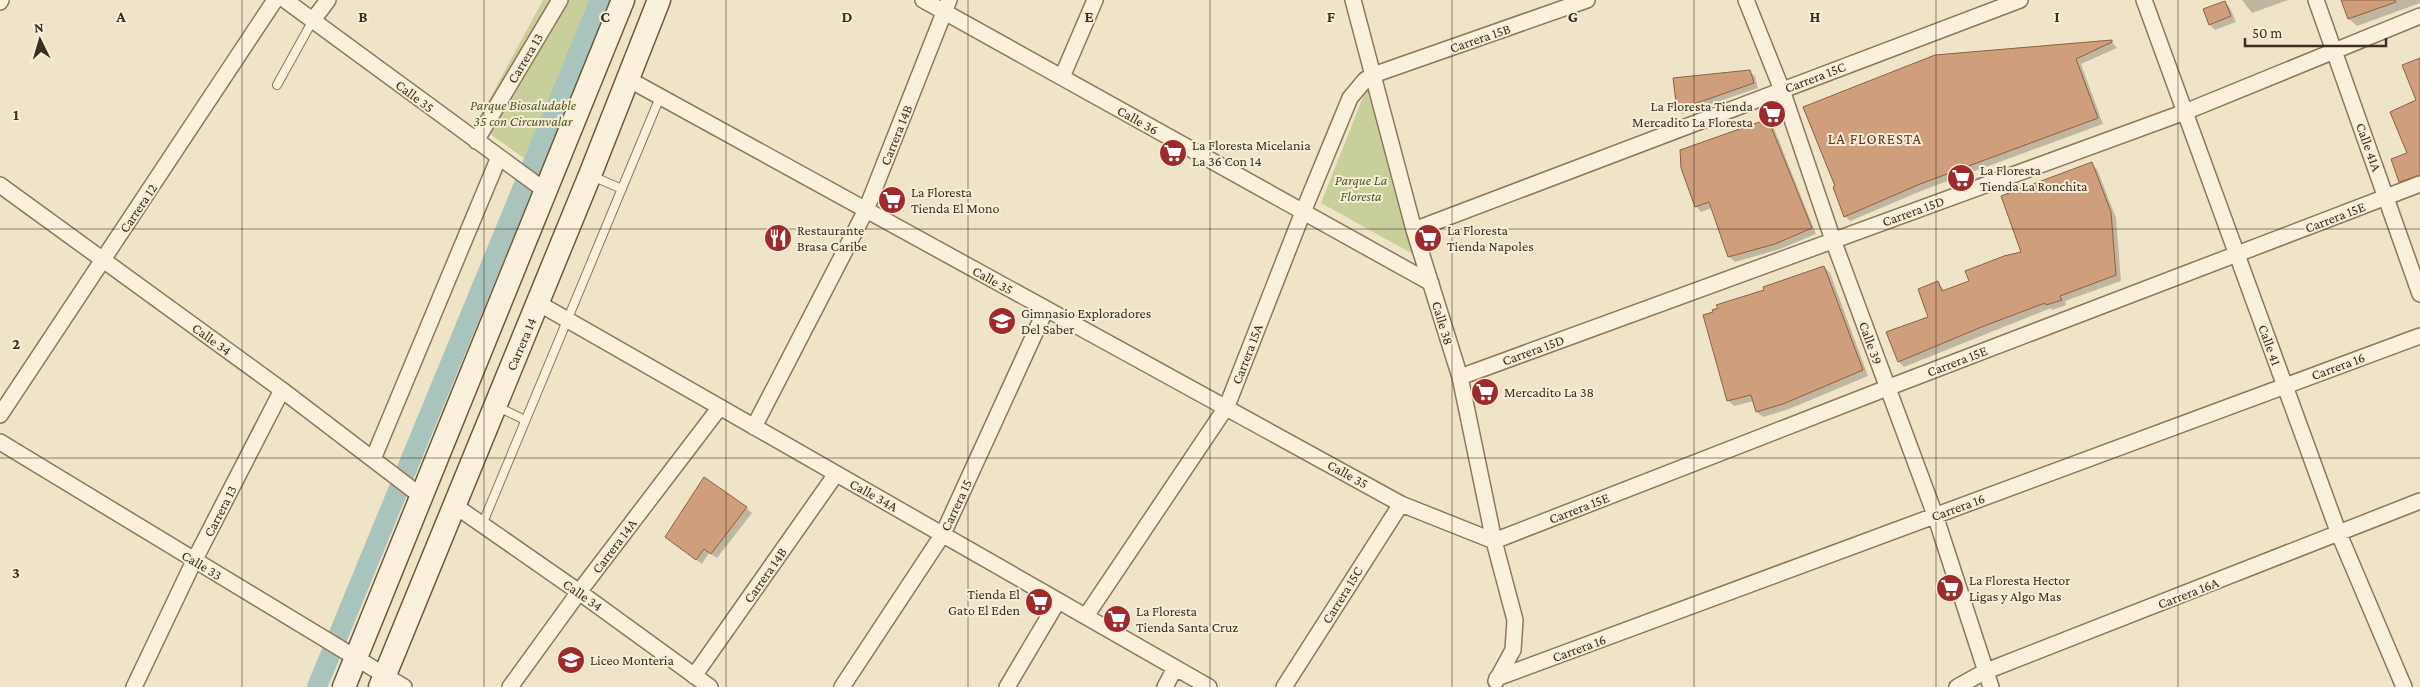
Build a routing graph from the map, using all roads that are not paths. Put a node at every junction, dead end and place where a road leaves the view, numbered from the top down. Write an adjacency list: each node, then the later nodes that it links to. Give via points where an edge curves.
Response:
1 (275, 0): 39 (street, Carrera 12)
2 (285, 0): 17 (street, Calle 35)
3 (328, 0): 17 (street)
4 (560, 0): 26 (street, Carrera 13)
5 (623, 0): 31 (main road)
6 (659, 0): 21 (main road, Carrera 14)
7 (923, 0): 15 (street, Calle 36)
8 (1095, 0): 20 (street)
9 (1353, 0): 19 (street, Calle 38)
10 (1587, 0): 19 (street, Carrera 15B)
11 (1746, 0): 23 (street, Calle 39)
12 (2020, 0): 23 (street, Carrera 15C)
13 (2144, 0): 25 (street, Calle 41)
14 (2316, 0): 18 (street, Calle 41A)
15 (947, 6): 20 (street, Calle 36); 34 (street, Carrera 14B)
16 (2420, 16): 18 (street, Carrera 15D)
17 (313, 20): 22 (lane); 26 (street, Calle 35)
18 (2335, 53): 25 (street, Carrera 15D); 33 (street, Calle 41A)
19 (1373, 76): 35 (street, Carrera 15A, via 1365,80 1350,98); 36 (street, Calle 38)
20 (1062, 77): 35 (street, Calle 36)
21 (628, 79): 24 (street, Calle 35); 28 (main road, Carrera 14)
22 (277, 85)
23 (1782, 90): 36 (street, Carrera 15C); 37 (street, Calle 39)
24 (660, 97): 32 (lane); 34 (street, Calle 35)
25 (2185, 112): 37 (street, Carrera 15D); 38 (street, Calle 41)
26 (476, 141): 27 (street, Calle 35)
27 (499, 157): 31 (street, Calle 35); 57 (street)
28 (590, 175): 32 (lane); 42 (main road, Carrera 14)
29 (2420, 184): 33 (street, Carrera 15E)
30 (0, 185): 39 (street, Calle 34)
31 (540, 187): 59 (main road)
32 (622, 189): 44 (lane)
33 (2387, 197): 38 (street, Carrera 15E); 41 (street, Calle 41A)
34 (866, 210): 43 (street, Calle 35); 55 (street, Carrera 14B)
35 (1303, 212): 40 (street, Calle 36); 51 (street, Carrera 15A)
36 (1414, 230): 40 (street, Calle 38)
37 (1832, 240): 46 (street, Carrera 15D); 48 (street, Calle 39)
38 (2238, 255): 47 (street, Calle 41); 48 (street, Carrera 15E)
39 (103, 260): 49 (street, Calle 34); 53 (street, Carrera 12)
40 (1431, 283): 46 (street, Calle 38)
41 (2420, 294)
42 (538, 303): 44 (street, Calle 34A); 50 (main road, Carrera 14)
43 (1046, 309): 51 (street, Calle 35); 65 (street, Carrera 15)
44 (567, 321): 52 (street, Calle 34A); 54 (lane)
45 (2420, 336): 47 (street, Carrera 16)
46 (1460, 377): 67 (street, Calle 38)
47 (2285, 385): 63 (street, Carrera 16); 66 (street, Calle 41)
48 (1887, 388): 63 (street, Calle 39); 67 (street, Carrera 15E)
49 (282, 390): 57 (street, Calle 34); 68 (street, Carrera 13)
50 (495, 405): 54 (lane); 62 (main road, Carrera 14)
51 (1227, 406): 61 (street, Calle 35); 71 (street, Carrera 15A)
52 (720, 407): 55 (street, Calle 34A); 69 (street, Carrera 14A)
53 (0, 415)
54 (525, 420): 64 (lane)
55 (754, 427): 58 (street, Calle 34A)
56 (0, 442): 68 (street, Calle 33)
57 (379, 463): 59 (street, Calle 34)
58 (836, 474): 65 (street, Calle 34A); 76 (street, Carrera 14B)
59 (415, 490): 73 (main road)
60 (2420, 501): 66 (street, Carrera 16A)
61 (1401, 504): 67 (street, Calle 35); 88 (street, Carrera 15C)
62 (454, 505): 64 (street, Calle 34); 77 (main road, Carrera 14)
63 (1935, 515): 75 (street, Calle 39); 78 (street, Carrera 16)
64 (482, 525): 69 (street, Calle 34)
65 (943, 534): 70 (street, Calle 34A); 84 (street, Carrera 15)
66 (2338, 534): 75 (street, Carrera 16A); 91 (street, Calle 41)
67 (1494, 541): 72 (street, Calle 38, via 1515,620)
68 (194, 560): 73 (street, Calle 33); 79 (street, Carrera 13)
69 (579, 592): 76 (street, Calle 34); 82 (street, Carrera 14A)
70 (1058, 601): 71 (street, Calle 34A); 85 (street)
71 (1086, 616): 74 (street, Calle 34A)
72 (1513, 650): 78 (street, Carrera 16)
73 (348, 653): 77 (street, Calle 33); 80 (main road)
74 (1175, 668): 86 (street); 87 (street, Calle 34A)
75 (1984, 672): 89 (street, Carrera 16A); 90 (street, Calle 39)
76 (694, 676): 83 (street, Calle 34)
77 (382, 681): 81 (street, Calle 33)
78 (1496, 684)
79 (134, 687)
80 (344, 687)
81 (404, 687)
82 (510, 687)
83 (710, 687)
84 (842, 687)
85 (1007, 687)
86 (1165, 687)
87 (1209, 687)
88 (1284, 687)
89 (1956, 687)
90 (1990, 687)
91 (2404, 687)

